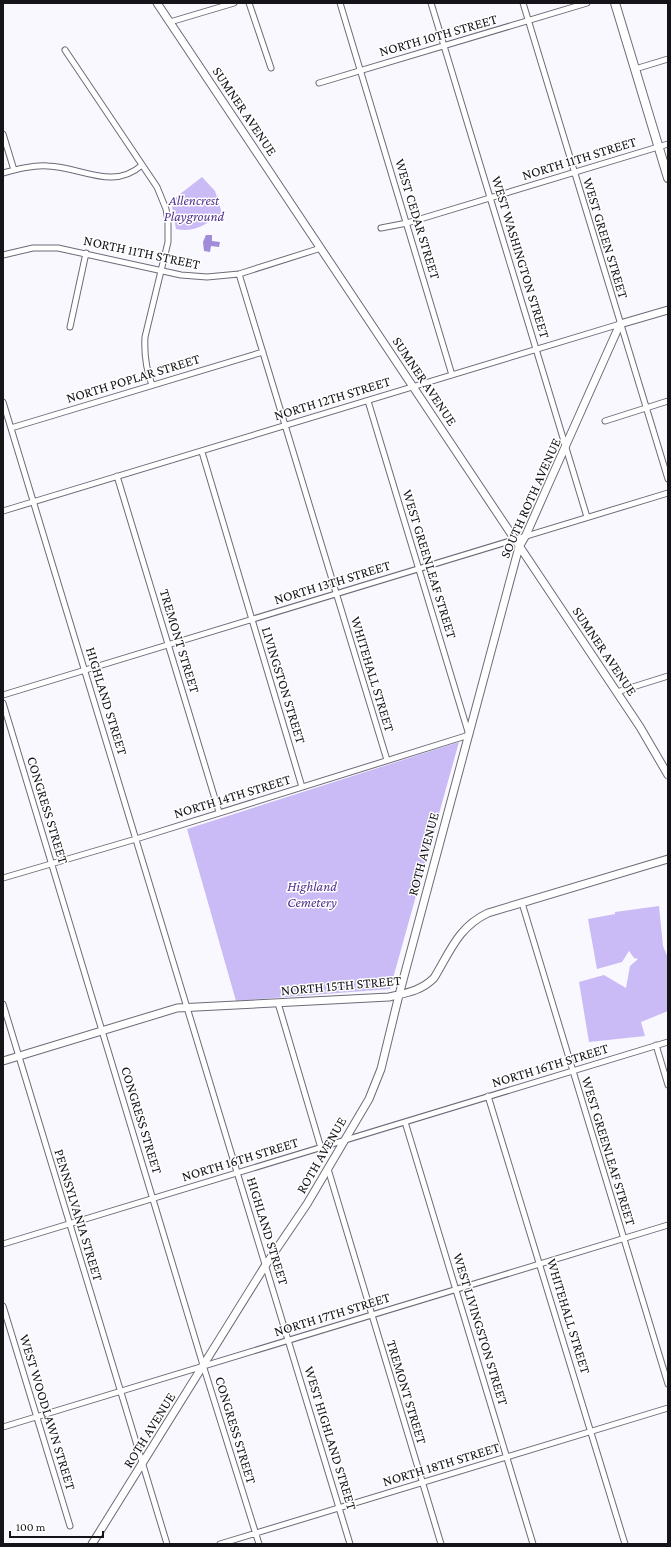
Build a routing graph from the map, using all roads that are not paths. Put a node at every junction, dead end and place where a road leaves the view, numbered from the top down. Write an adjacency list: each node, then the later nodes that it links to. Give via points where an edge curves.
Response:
1 (157, 3): 10 (main road, SUMNER AVENUE)
2 (234, 3): 10 (street)
3 (249, 3): 14 (street)
4 (340, 3): 16 (street, WEST CEDAR STREET)
5 (431, 3): 11 (street, WEST WASHINGTON STREET)
6 (523, 3): 9 (street, WEST GREEN STREET)
7 (587, 3): 9 (street, NORTH 10TH STREET)
8 (615, 3): 15 (main road)
9 (528, 21): 11 (street, NORTH 10TH STREET); 23 (street, WEST GREEN STREET)
10 (170, 22): 29 (main road, SUMNER AVENUE)
11 (444, 46): 16 (street, NORTH 10TH STREET); 26 (street, WEST WASHINGTON STREET)
12 (65, 50): 21 (street)
13 (668, 60): 15 (street)
14 (271, 68)
15 (635, 69): 20 (main road)
16 (360, 70): 17 (street, NORTH 10TH STREET); 27 (street, WEST CEDAR STREET)
17 (319, 83)
18 (3, 134): 22 (street)
19 (668, 144): 20 (street, NORTH 11TH STREET)
20 (658, 147): 23 (street, NORTH 11TH STREET); 25 (main road)
21 (142, 165): 22 (street, via 130,174 113,178 49,166); 32 (street, via 157,187 168,221 168,242)
22 (14, 170): 24 (street)
23 (574, 172): 26 (street, NORTH 11TH STREET); 35 (street, WEST GREEN STREET)
24 (3, 174)
25 (668, 178)
26 (490, 198): 27 (street, NORTH 11TH STREET); 37 (street, WEST WASHINGTON STREET)
27 (407, 223): 28 (street, NORTH 11TH STREET); 39 (street, WEST CEDAR STREET)
28 (381, 228)
29 (321, 248): 33 (street, NORTH 11TH STREET); 41 (main road, SUMNER AVENUE)
30 (86, 253): 31 (street, NORTH 11TH STREET, via 44,247); 32 (street, NORTH 11TH STREET); 36 (street)
31 (3, 255)
32 (161, 270): 33 (street, NORTH 11TH STREET, via 196,277); 40 (street, via 144,348)
33 (239, 274): 38 (street, WHITEHALL STREET)
34 (668, 310): 35 (main road, NORTH 12TH STREET)
35 (620, 324): 37 (street, NORTH 12TH STREET); 45 (street, WEST GREEN STREET); 49 (main road, SOUTH ROTH AVENUE)
36 (70, 327)
37 (537, 350): 39 (street, NORTH 12TH STREET); 49 (street, WEST WASHINGTON STREET)
38 (263, 352): 40 (street, NORTH POPLAR STREET); 47 (street, WHITEHALL STREET)
39 (452, 375): 41 (street, NORTH 12TH STREET)
40 (152, 385): 48 (street, NORTH POPLAR STREET)
41 (413, 387): 42 (street, NORTH 12TH STREET); 58 (main road, SUMNER AVENUE)
42 (368, 401): 47 (street, NORTH 12TH STREET); 60 (street, WEST GREENLEAF STREET)
43 (668, 401): 45 (street)
44 (3, 402): 48 (street, HIGHLAND STREET)
45 (647, 408): 46 (street); 52 (street, WEST GREEN STREET)
46 (605, 421)
47 (286, 426): 50 (street, NORTH 12TH STREET); 61 (street, WHITEHALL STREET)
48 (11, 428): 54 (street, HIGHLAND STREET)
49 (566, 446): 56 (street, WEST WASHINGTON STREET); 57 (main road, SOUTH ROTH AVENUE)
50 (202, 452): 51 (street, NORTH 12TH STREET); 62 (street, LIVINGSTON STREET)
51 (118, 476): 54 (street, NORTH 12TH STREET); 63 (street, TREMONT STREET)
52 (668, 479)
53 (668, 493): 56 (street, NORTH 13TH STREET)
54 (34, 502): 55 (street, NORTH 12TH STREET); 64 (street, HIGHLAND STREET)
55 (3, 511)
56 (587, 517): 57 (street, NORTH 13TH STREET)
57 (526, 535): 58 (street, NORTH 13TH STREET); 59 (main road, SOUTH ROTH AVENUE)
58 (514, 539): 59 (main road, SUMNER AVENUE); 60 (street, NORTH 13TH STREET)
59 (519, 547): 66 (main road, SUMNER AVENUE); 69 (main road, SOUTH ROTH AVENUE)
60 (418, 569): 61 (street, NORTH 13TH STREET); 69 (street, WEST GREENLEAF STREET)
61 (336, 594): 62 (street, NORTH 13TH STREET); 70 (street, WHITEHALL STREET)
62 (252, 619): 63 (street, NORTH 13TH STREET); 72 (street, LIVINGSTON STREET)
63 (169, 644): 64 (street, NORTH 13TH STREET); 73 (street, TREMONT STREET)
64 (85, 669): 67 (street, NORTH 13TH STREET); 74 (street, HIGHLAND STREET)
65 (668, 676): 66 (street)
66 (617, 692): 71 (main road, SUMNER AVENUE)
67 (3, 695)
68 (3, 703): 76 (street, CONGRESS STREET)
69 (468, 735): 70 (street, NORTH 14TH STREET); 79 (main road, ROTH AVENUE)
70 (387, 760): 72 (street, NORTH 14TH STREET)
71 (668, 775)
72 (302, 786): 73 (street, NORTH 14TH STREET)
73 (219, 812): 74 (street, NORTH 14TH STREET)
74 (136, 838): 76 (street, NORTH 14TH STREET); 82 (street, HIGHLAND STREET)
75 (668, 859): 78 (main road, NORTH 15TH STREET)
76 (52, 863): 77 (street, NORTH 14TH STREET); 83 (street, CONGRESS STREET)
77 (3, 878)
78 (522, 903): 79 (main road, NORTH 15TH STREET, via 488,913 472,922 459,935 428,984); 88 (street, WEST GREENLEAF STREET)
79 (399, 994): 81 (main road, NORTH 15TH STREET, via 389,997); 92 (main road, ROTH AVENUE, via 376,1084)
80 (3, 1004): 86 (street, PENNSYLVANIA STREET)
81 (278, 1004): 82 (main road, NORTH 15TH STREET); 93 (street)
82 (187, 1008): 83 (main road, NORTH 15TH STREET, via 177,1008); 95 (street, HIGHLAND STREET)
83 (102, 1031): 86 (main road, NORTH 15TH STREET); 96 (street, CONGRESS STREET)
84 (668, 1042): 85 (street, NORTH 16TH STREET)
85 (656, 1045): 88 (street, NORTH 16TH STREET); 89 (street)
86 (19, 1056): 87 (main road, NORTH 15TH STREET); 97 (street, PENNSYLVANIA STREET)
87 (3, 1061)
88 (572, 1071): 90 (street, NORTH 16TH STREET); 99 (street, WEST GREENLEAF STREET)
89 (668, 1085)
90 (488, 1096): 91 (street, NORTH 16TH STREET); 101 (street, WHITEHALL STREET)
91 (405, 1122): 92 (street, NORTH 16TH STREET); 103 (street, WEST LIVINGSTON STREET)
92 (344, 1141): 93 (street, NORTH 16TH STREET); 94 (main road, ROTH AVENUE)
93 (321, 1148): 95 (street, NORTH 16TH STREET)
94 (328, 1169): 102 (main road, ROTH AVENUE); 105 (street, TREMONT STREET)
95 (238, 1172): 96 (street, NORTH 16TH STREET); 102 (street, HIGHLAND STREET)
96 (153, 1198): 97 (street, NORTH 16TH STREET); 107 (street, CONGRESS STREET)
97 (70, 1224): 100 (street, NORTH 16TH STREET); 109 (street, PENNSYLVANIA STREET)
98 (668, 1226): 99 (street, NORTH 17TH STREET)
99 (624, 1239): 101 (street, NORTH 17TH STREET); 108 (street, WEST GREENLEAF STREET)
100 (3, 1244)
101 (540, 1264): 103 (street, NORTH 17TH STREET); 113 (street, WHITEHALL STREET)
102 (266, 1266): 106 (street, HIGHLAND STREET); 107 (main road, ROTH AVENUE)
103 (457, 1289): 105 (street, NORTH 17TH STREET); 114 (street, WEST LIVINGSTON STREET)
104 (3, 1306): 111 (street, WEST WOODLAWN STREET)
105 (372, 1315): 106 (street, NORTH 17TH STREET); 116 (street, TREMONT STREET)
106 (288, 1340): 107 (street, NORTH 17TH STREET); 117 (street, WEST HIGHLAND STREET)
107 (204, 1365): 109 (street, NORTH 17TH STREET); 115 (main road, ROTH AVENUE); 119 (street, CONGRESS STREET)
108 (668, 1384)
109 (120, 1392): 111 (street, NORTH 17TH STREET); 115 (street, PENNSYLVANIA STREET)
110 (668, 1408): 113 (street, NORTH 18TH STREET)
111 (37, 1416): 112 (street, NORTH 17TH STREET); 118 (street, WEST WOODLAWN STREET)
112 (3, 1427)
113 (591, 1431): 114 (street, NORTH 18TH STREET); 127 (street, WHITEHALL STREET)
114 (507, 1457): 116 (street, NORTH 18TH STREET); 126 (street, WEST LIVINGSTON STREET)
115 (143, 1464): 120 (main road, ROTH AVENUE); 121 (street, PENNSYLVANIA STREET)
116 (422, 1483): 117 (street, NORTH 18TH STREET); 125 (street, TREMONT STREET)
117 (339, 1508): 119 (street, NORTH 18TH STREET); 124 (street, WEST HIGHLAND STREET)
118 (70, 1526)
119 (256, 1533): 122 (street, NORTH 18TH STREET); 123 (street, CONGRESS STREET)
120 (92, 1544)
121 (167, 1544)
122 (220, 1544)
123 (259, 1544)
124 (350, 1544)
125 (441, 1544)
126 (533, 1544)
127 (625, 1544)

